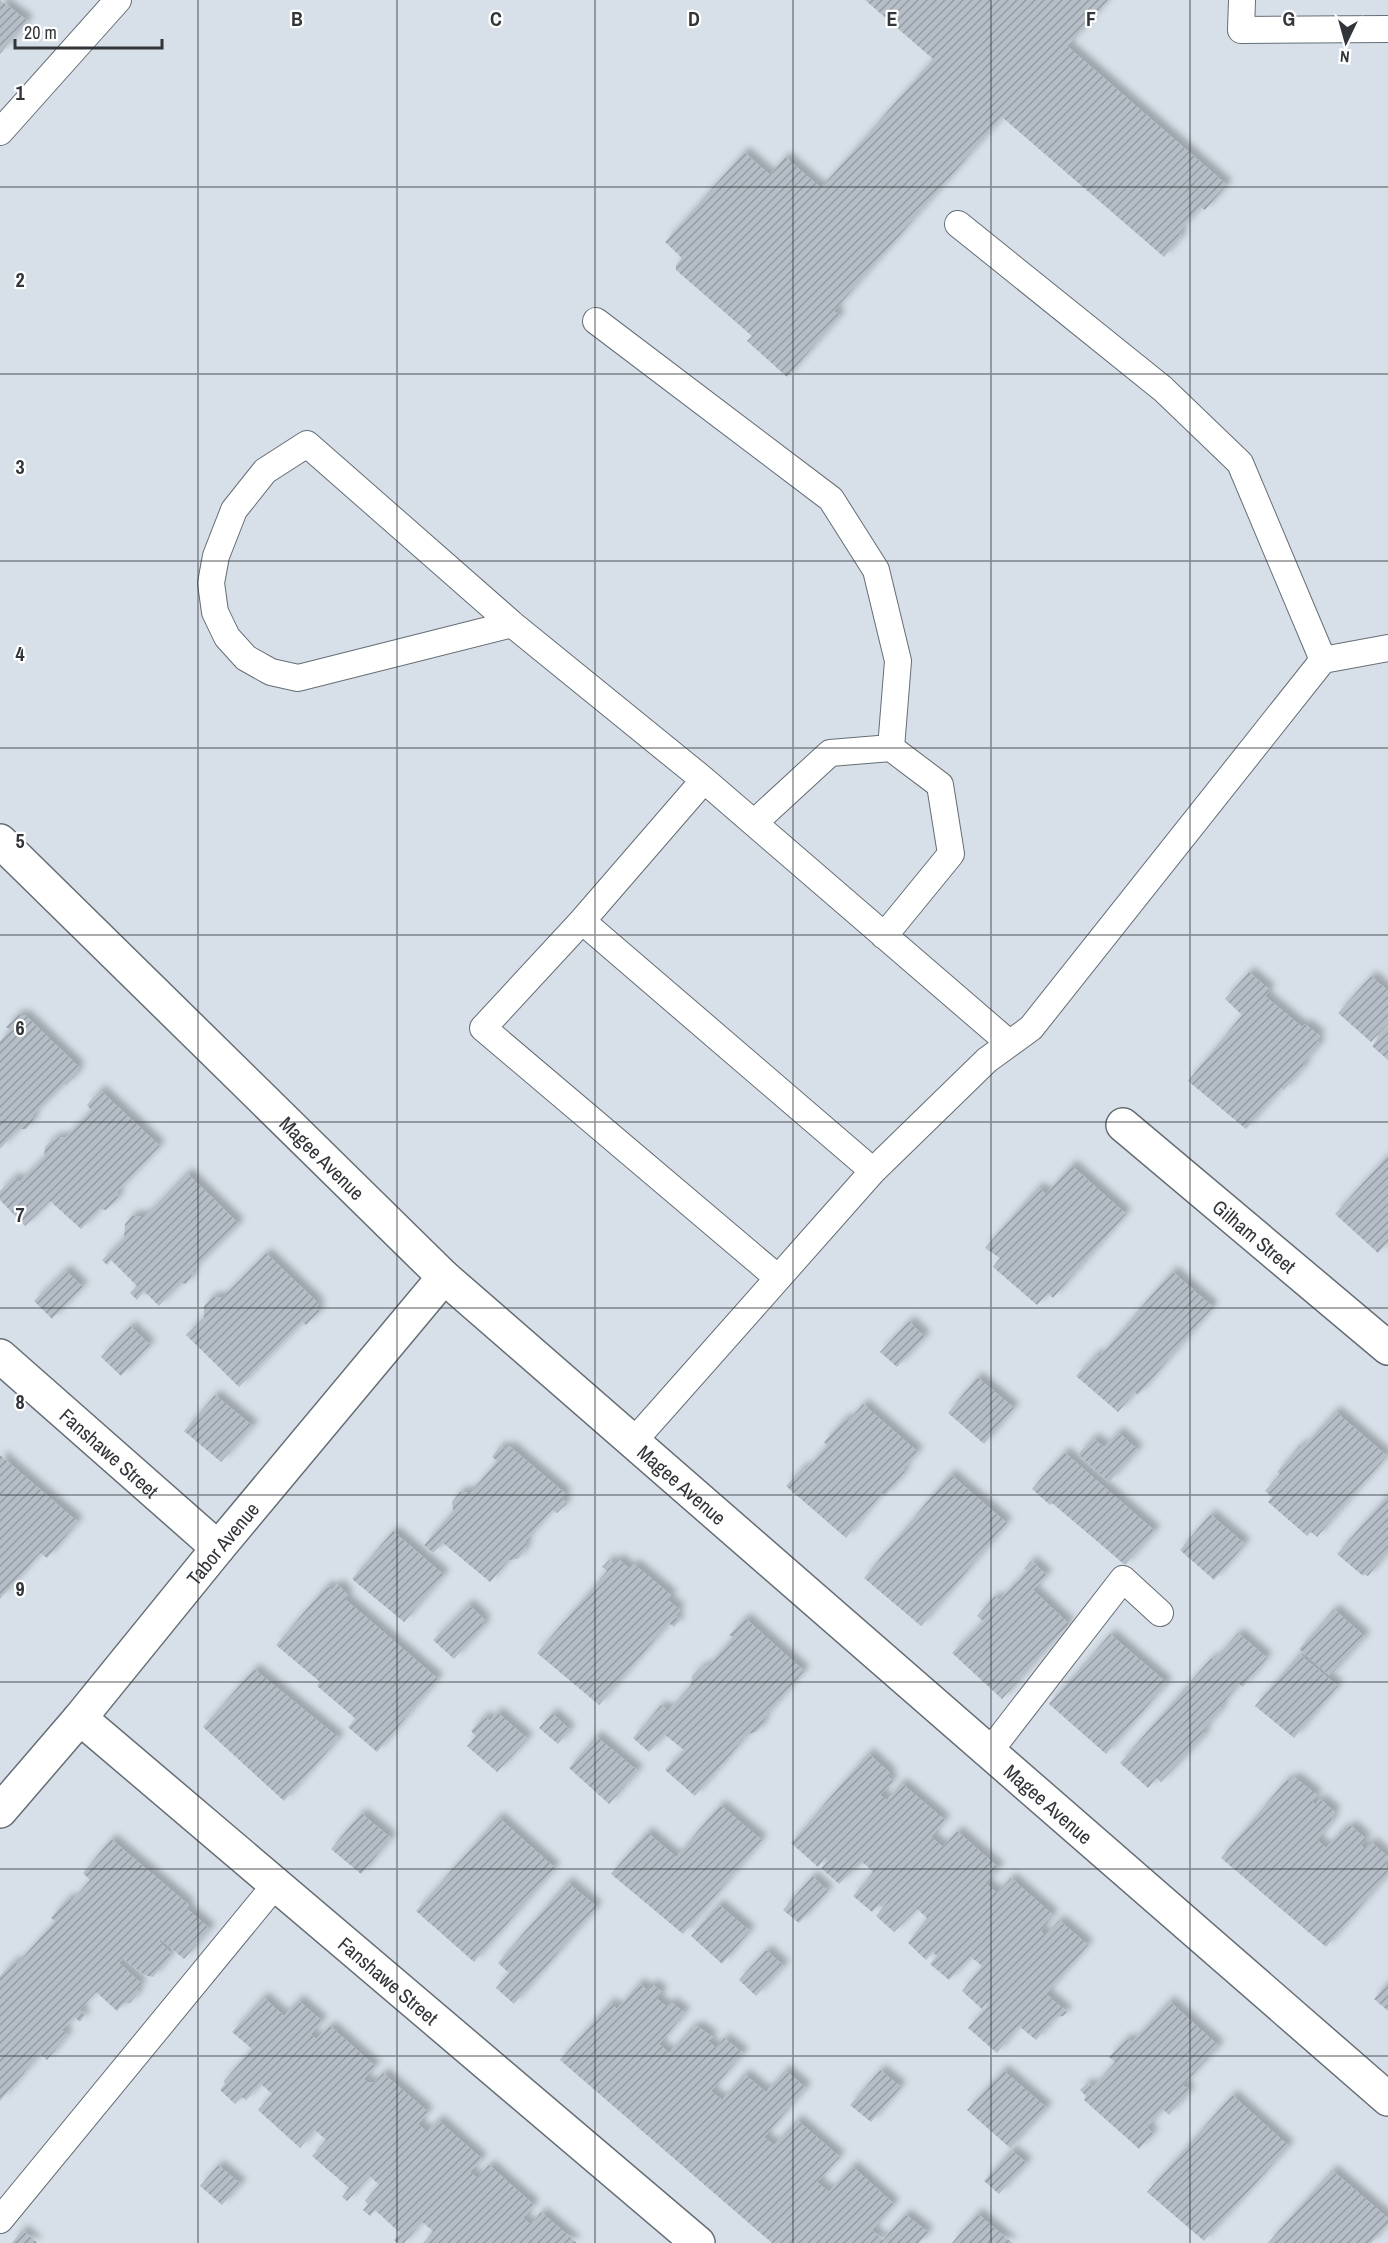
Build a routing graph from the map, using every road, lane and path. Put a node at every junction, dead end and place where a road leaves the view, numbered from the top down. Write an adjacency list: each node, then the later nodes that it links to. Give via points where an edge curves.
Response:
1 (118, 0): 4 (lane)
2 (1242, 0): 3 (lane, via 1241,30)
3 (1388, 29)
4 (0, 132)
5 (958, 224): 9 (lane, via 1163,388 1240,463)
6 (596, 321): 10 (lane, via 831,498 876,570 898,662)
7 (512, 624): 7 (lane, via 308,444 265,471 234,510 216,556 211,583 215,612 227,637 246,658 271,672 298,678); 11 (lane)
8 (1388, 648): 9 (lane)
9 (1323, 660): 16 (lane, via 1031,1028)
10 (891, 748): 12 (lane, via 830,753); 15 (lane, via 940,785 951,854)
11 (704, 780): 12 (lane); 14 (lane)
12 (754, 823): 15 (lane)
13 (0, 841): 19 (street, Magee Avenue)
14 (582, 921): 18 (lane); 20 (lane, via 483,1028)
15 (884, 936): 16 (lane)
16 (1009, 1043): 18 (lane)
17 (1123, 1125): 21 (street, Gilham Street)
18 (873, 1171): 20 (lane)
19 (444, 1277): 23 (street, Magee Avenue); 24 (street, Tabor Avenue)
20 (778, 1278): 23 (lane)
21 (1388, 1348)
22 (1, 1358): 24 (street, Fanshawe Street)
23 (633, 1442): 27 (street, Magee Avenue)
24 (218, 1548): 26 (street, Tabor Avenue)
25 (1160, 1613): 27 (lane, via 1123,1579)
26 (80, 1718): 28 (street, Tabor Avenue); 29 (street, Fanshawe Street)
27 (989, 1752): 30 (street, Magee Avenue)
28 (0, 1811)
29 (276, 1884): 31 (lane); 32 (street, Fanshawe Street)
30 (1388, 2099)
31 (0, 2220)
32 (698, 2243)

